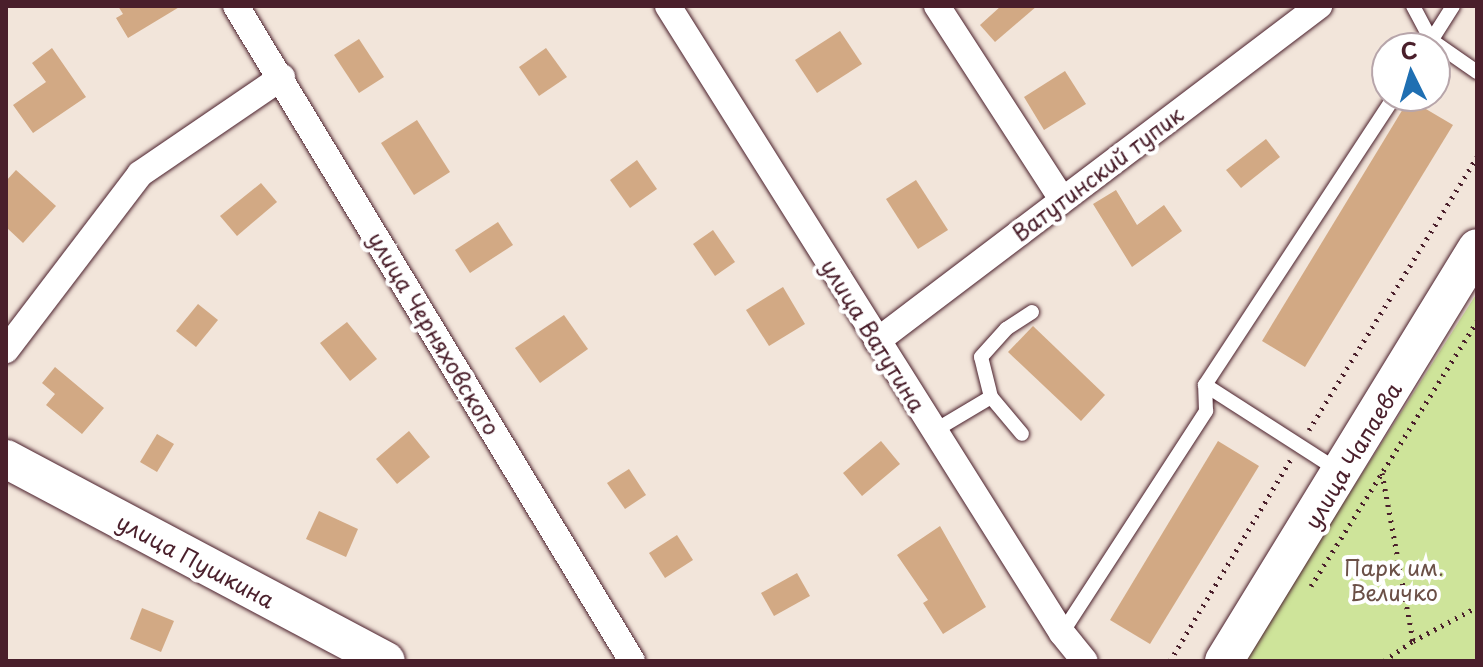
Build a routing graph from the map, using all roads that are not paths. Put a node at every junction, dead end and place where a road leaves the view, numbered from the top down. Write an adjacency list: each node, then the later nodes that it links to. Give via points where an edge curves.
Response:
1 (236, 6): 11 (street, улица Черняховского)
2 (668, 6): 16 (street, улица Ватутина)
3 (937, 6): 13 (street)
4 (1319, 6): 13 (street, Ватутинский тупик)
5 (1413, 6): 7 (lane)
6 (1453, 6): 8 (lane)
7 (1424, 32)
8 (1437, 32)
9 (1451, 57): 10 (lane)
10 (1477, 72)
11 (282, 77): 17 (street, via 140,174); 26 (street, улица Черняховского)
12 (1384, 112): 18 (lane)
13 (1062, 199): 16 (street, Ватутинский тупик)
14 (1477, 248): 23 (street, улица Чапаева)
15 (1032, 312): 19 (lane, via 1006,329 981,357)
16 (877, 341): 20 (street, улица Ватутина)
17 (6, 350)
18 (1205, 385): 23 (lane); 24 (lane, via 1206,411)
19 (991, 397): 20 (lane); 21 (lane)
20 (934, 431): 24 (street, улица Ватутина)
21 (1022, 434)
22 (6, 459): 25 (street, улица Пушкина)
23 (1342, 472): 28 (street, улица Чапаева)
24 (1062, 633): 27 (street, улица Ватутина)
25 (386, 661)
26 (632, 661)
27 (1085, 661)
28 (1224, 661)

